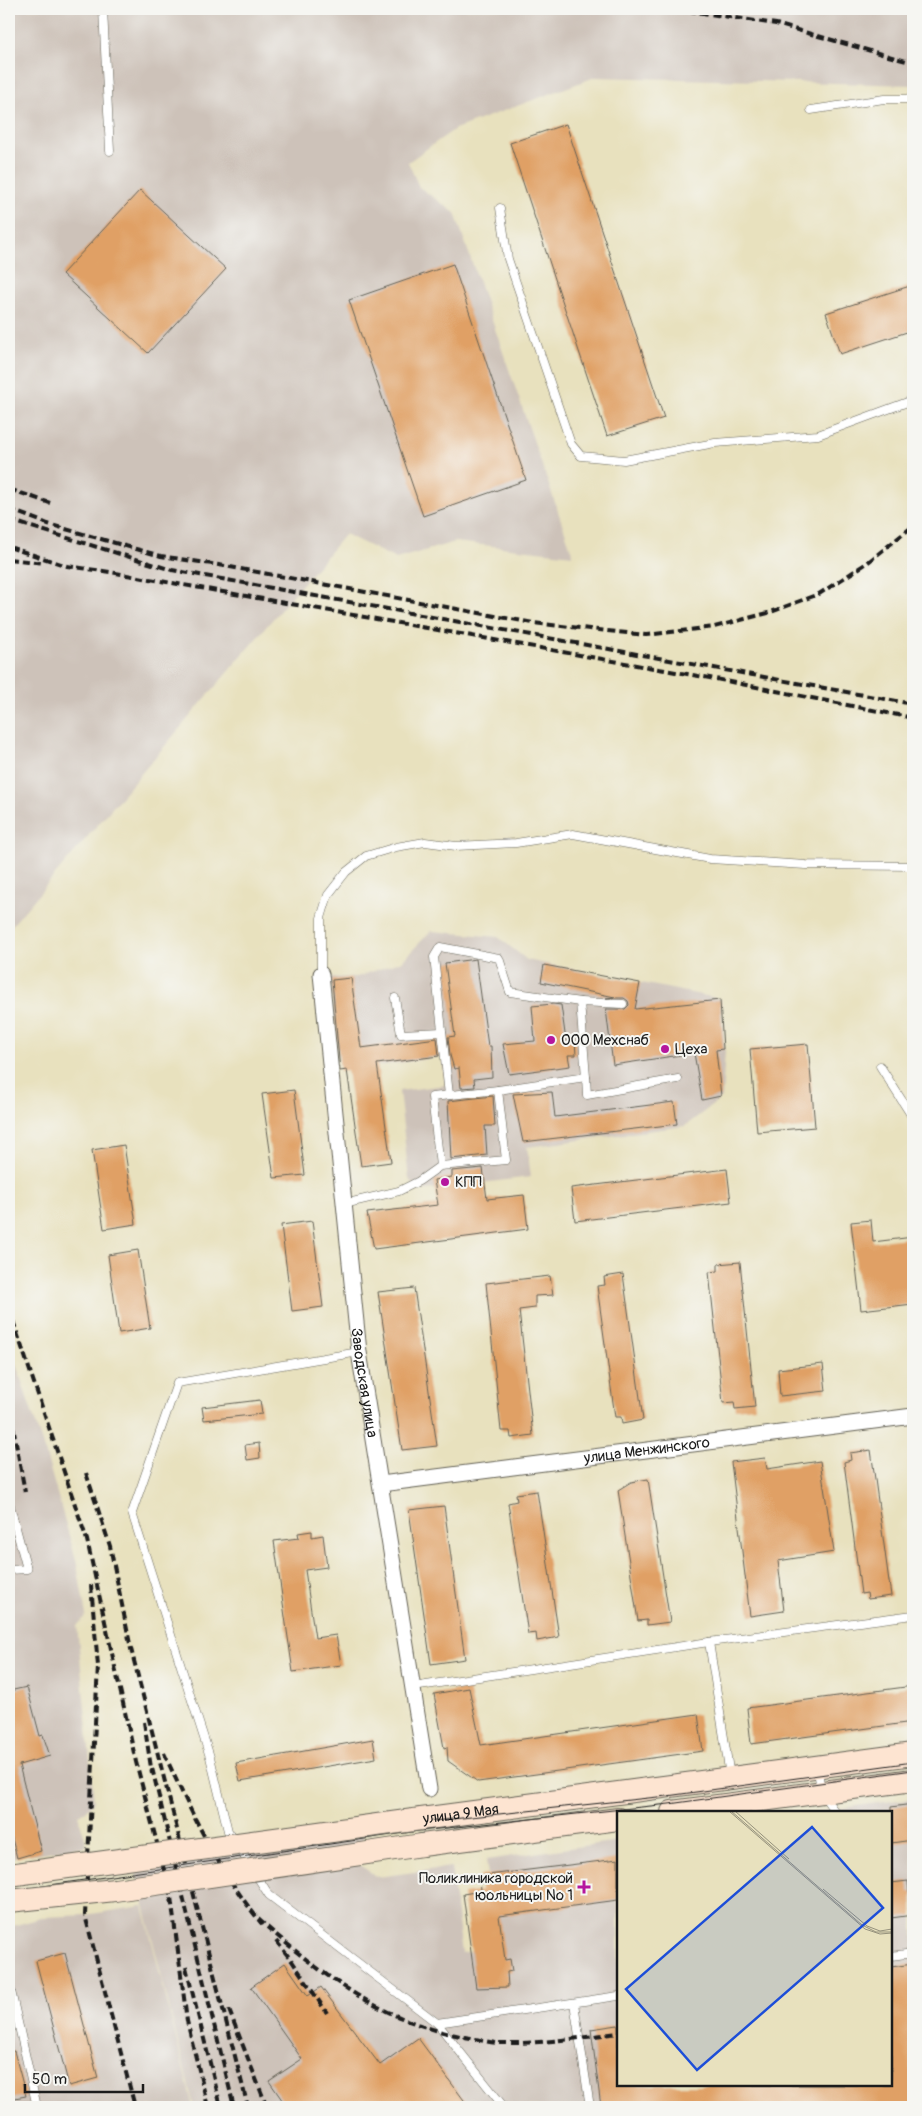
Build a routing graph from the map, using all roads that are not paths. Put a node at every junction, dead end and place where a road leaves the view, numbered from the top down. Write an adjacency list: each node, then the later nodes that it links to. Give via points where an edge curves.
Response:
1 (103, 9): 4 (lane)
2 (913, 98): 3 (lane)
3 (812, 110)
4 (110, 151)
5 (500, 208): 6 (lane, via 508,259 571,444 581,456 624,460 715,443 818,435)
6 (913, 400)
7 (913, 866): 8 (lane, via 806,865 710,859 572,834 516,843 456,846 426,842 396,847 366,856 346,872 328,895 322,918)
8 (321, 974): 20 (street, Заводская улица)
9 (395, 998): 12 (lane, via 400,1034)
10 (580, 1002): 11 (lane); 12 (lane, via 510,992 499,958 440,948 434,957); 14 (lane)
11 (623, 1004)
12 (442, 1032): 17 (lane)
13 (880, 1066): 18 (lane)
14 (586, 1077): 15 (lane, via 587,1095); 16 (lane)
15 (678, 1079)
16 (498, 1090): 17 (lane); 19 (lane, via 506,1160)
17 (449, 1095): 19 (lane, via 432,1098)
18 (913, 1118)
19 (440, 1166): 20 (lane, via 399,1191)
20 (344, 1204): 21 (street, Заводская улица)
21 (359, 1352): 23 (street, Заводская улица); 45 (lane, via 177,1383 132,1513 210,1757 228,1831 268,1895)
22 (913, 1416): 23 (street, улица Менжинского)
23 (381, 1484): 28 (street, Заводская улица)
24 (9, 1502): 25 (lane, via 26,1569)
25 (9, 1570)
26 (913, 1615): 27 (lane)
27 (709, 1642): 28 (lane); 31 (lane)
28 (414, 1687): 33 (street, Заводская улица)
29 (913, 1754): 30 (main road, улица 9 Мая)
30 (818, 1767): 31 (main road, улица 9 Мая); 34 (lane)
31 (730, 1779): 38 (main road, улица 9 Мая, bridge)
32 (913, 1780): 34 (main road)
33 (428, 1789)
34 (822, 1792): 35 (main road); 36 (lane)
35 (680, 1811)
36 (834, 1811)
37 (617, 1819): 39 (main road, улица 9 Мая, bridge, via 115,1890)
38 (9, 1875)
39 (9, 1901)
40 (913, 1953): 41 (lane)
41 (892, 1956)
42 (9, 1982): 46 (lane)
43 (617, 1996): 44 (lane)
44 (574, 2003): 45 (lane); 48 (lane)
45 (437, 2023): 47 (lane)
46 (37, 2107)
47 (504, 2107)
48 (590, 2107)

